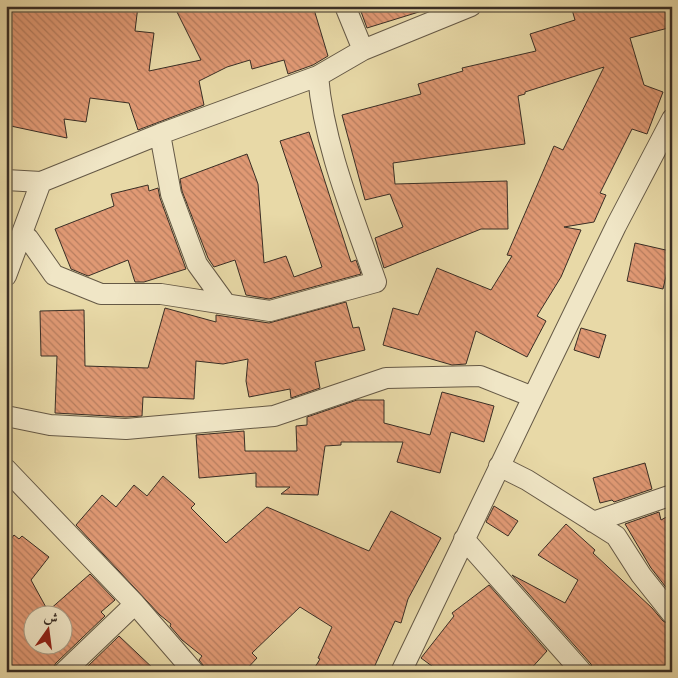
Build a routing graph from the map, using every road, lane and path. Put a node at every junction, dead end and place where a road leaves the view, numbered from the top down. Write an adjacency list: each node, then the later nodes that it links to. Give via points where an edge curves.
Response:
1 (345, 6): 3 (street)
2 (472, 6): 3 (street)
3 (363, 50): 4 (street)
4 (318, 76): 6 (street); 11 (street, via 335,160 376,282 270,311)
5 (672, 119): 12 (street)
6 (160, 134): 8 (street); 11 (street, via 171,194 197,264)
7 (6, 180): 8 (street)
8 (41, 182): 10 (street)
9 (28, 238): 11 (street, via 54,275 101,294 161,294)
10 (6, 276)
11 (226, 304)
12 (533, 397): 13 (street, via 480,376 386,378 274,416 126,429 50,425); 14 (street)
13 (6, 416)
14 (499, 466): 17 (street); 18 (street)
15 (6, 469): 19 (street)
16 (672, 496): 17 (street)
17 (593, 522): 20 (street, via 616,536)
18 (464, 539): 23 (street); 24 (street)
19 (135, 604): 21 (street); 22 (street)
20 (672, 614)
21 (64, 672)
22 (194, 672)
23 (401, 672)
24 (582, 672)

